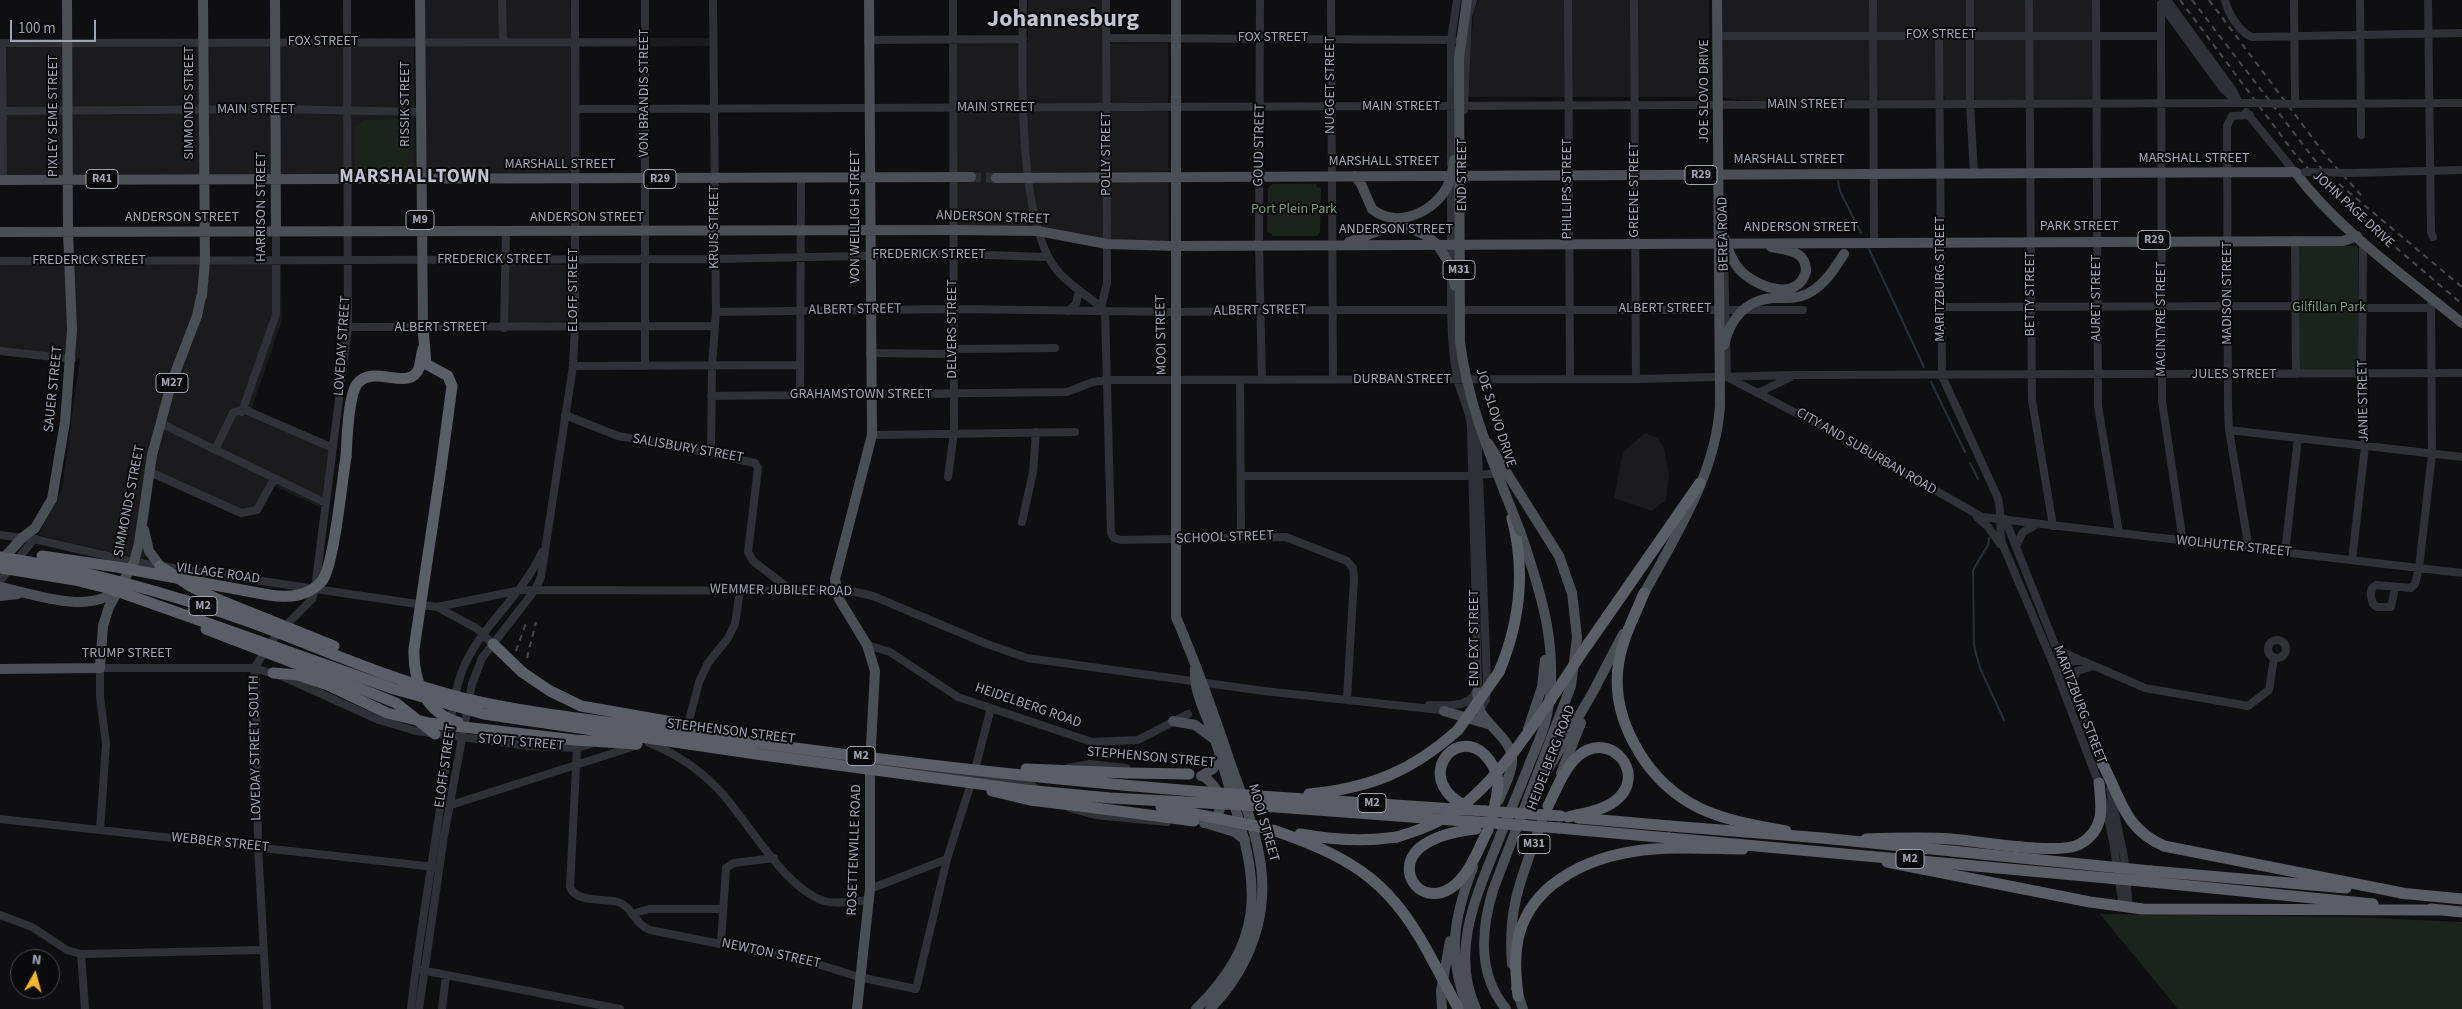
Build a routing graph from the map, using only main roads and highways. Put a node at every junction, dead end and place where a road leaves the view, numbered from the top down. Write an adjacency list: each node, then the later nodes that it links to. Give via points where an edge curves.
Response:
1 (67, 0): 15 (main road, PIXLEY SEME STREET)
2 (203, 0): 18 (main road, SIMMONDS STREET / M27)
3 (275, 0): 19 (main road, HARRISON STREET)
4 (420, 0): 20 (main road, RISSIK STREET / M9)
5 (869, 0): 16 (main road, VON WEILLIGH STREET)
6 (1176, 0): 14 (main road, MOOI STREET)
7 (1467, 0): 9 (main road, JOE SLOVO DRIVE / M31, bridge, via 1460,36)
8 (1717, 0): 21 (main road, JOE SLOVO DRIVE / M31, bridge)
9 (1458, 121): 11 (main road, bridge, via 1451,175 1446,188 1420,213 1403,218 1388,217 1372,208); 36 (main road, JOE SLOVO DRIVE / M31, bridge)
10 (2300, 172): 11 (main road, MARSHALL STREET / R29); 22 (main road, JOHN PAGE DRIVE, via 2315,197)
11 (1355, 176): 14 (main road, MARSHALL STREET / R29)
12 (971, 177): 16 (main road, MARSHALL STREET / R29)
13 (996, 178): 14 (main road, MARSHALL STREET / R29)
14 (1176, 178): 35 (main road, MOOI STREET)
15 (68, 179): 17 (main road, MARSHALL STREET / R41); 18 (main road, MARSHALL STREET / R41); 25 (main road, PIXLEY SEME STREET)
16 (870, 179): 20 (main road, MARSHALL STREET / R29); 23 (main road, VON WEILLIGH STREET)
17 (1, 180)
18 (204, 180): 19 (main road, MARSHALL STREET / R29); 26 (main road, SIMMONDS STREET / M27)
19 (276, 180): 20 (main road, MARSHALL STREET / R29); 27 (main road, HARRISON STREET)
20 (420, 180): 28 (main road, RISSIK STREET / M9)
21 (1719, 219): 33 (main road, bridge, via 1735,262 1753,281 1771,288 1788,289 1798,284 1806,272 1805,261 1799,254); 40 (main road, JOE SLOVO DRIVE / M31, bridge)
22 (2342, 223): 29 (main road, JOHN PAGE DRIVE); 30 (main road, via 2338,234)
23 (870, 230): 28 (main road, ANDERSON STREET / R29); 35 (main road, ANDERSON STREET / R29, via 1038,231 1107,244); 42 (main road, VON WEILLIGH STREET)
24 (0, 232): 25 (main road, ANDERSON STREET)
25 (68, 232): 26 (main road, ANDERSON STREET); 48 (main road, SAUER STREET, via 72,359 55,488 41,521 29,538)
26 (205, 232): 27 (main road, ANDERSON STREET / R29); 45 (main road, SIMMONDS STREET / M27, via 205,261 197,316 160,423)
27 (276, 232): 28 (main road, ANDERSON STREET / R29)
28 (420, 233): 38 (main road, RISSIK STREET / M9)
29 (2360, 238): 30 (main road, PARK STREET / R29); 37 (main road, JOHN PAGE DRIVE)
30 (2326, 240): 32 (main road, PARK STREET / R29)
31 (1871, 241): 32 (main road, ANDERSON STREET / R29); 33 (main road, ANDERSON STREET / R29); 40 (main road, bridge, via 1854,246 1844,254 1813,291 1791,298 1762,300 1743,310 1729,329)
32 (1983, 241)
33 (1752, 242): 34 (main road, ANDERSON STREET / R29)
34 (1345, 244): 35 (main road, ANDERSON STREET / R29); 36 (main road, bridge, via 1383,229 1407,228 1423,234 1438,245 1448,261)
35 (1175, 246): 61 (main road, MOOI STREET, via 1176,617)
36 (1458, 311): 44 (main road, JOE SLOVO DRIVE / M31, bridge, via 1468,388)
37 (2462, 323)
38 (423, 328): 39 (highway)
39 (423, 349): 46 (highway, bridge, via 419,369 412,377 369,376 358,384 352,400 330,562 322,580 304,594 283,597 83,562); 69 (highway, bridge, via 426,364 448,376 452,386 414,649 414,672 424,695 443,716)
40 (1721, 356): 43 (main road, JOE SLOVO DRIVE / M31, bridge, via 1720,405 1713,448)
41 (1477, 427): 87 (main road, via 1559,556 1575,607 1577,637 1571,686)
42 (872, 435): 106 (main road, ROSETTENVILLE ROAD, via 836,568 836,589 867,645 875,671 870,764 870,895)
43 (1700, 483): 53 (main road, JOE SLOVO DRIVE / M31); 92 (highway, bridge, via 1506,762 1485,786 1451,814 1397,837 1368,841)
44 (1504, 488): 56 (main road, JOE SLOVO DRIVE / M31, bridge, via 1539,586); 84 (highway, bridge, via 1517,544 1520,572 1518,607 1499,672 1458,730 1424,757 1377,782)
45 (144, 512): 49 (main road, via 146,542); 52 (main road, SIMMONDS STREET / M27, via 134,562)
46 (0, 552)
47 (0, 557): 64 (highway, M2, bridge, via 143,586 250,622 400,680)
48 (0, 562)
49 (160, 566): 64 (highway, bridge, via 217,599)
50 (0, 568): 52 (highway, M2, bridge)
51 (0, 587): 54 (main road)
52 (115, 589): 54 (main road, via 107,597 90,603); 58 (main road, SIMMONDS STREET, via 102,626); 70 (highway, bridge, via 142,604 396,703); 72 (highway, M2, bridge, via 394,689 455,707 510,719)
53 (1644, 593): 63 (main road, JOE SLOVO DRIVE / M31); 94 (highway, bridge, via 1620,654 1617,677 1620,705 1638,750 1660,780 1691,804 1754,825)
54 (31, 594): 55 (main road)
55 (0, 596)
56 (1549, 629): 66 (main road, JOE SLOVO DRIVE / M31, via 1551,663); 76 (main road, via 1539,695)
57 (493, 644): 72 (highway, bridge, via 522,672 581,706 717,730)
58 (100, 668): 59 (main road, TRUMP STREET)
59 (0, 669)
60 (273, 673): 69 (highway, bridge, via 298,675 328,685 405,719)
61 (1198, 682): 71 (main road, MOOI STREET); 82 (main road, MOOI STREET)
62 (1477, 692): 68 (main road, via 1480,713)
63 (1593, 692): 85 (main road, HEIDELBERG ROAD / M31); 87 (main road)
64 (464, 698): 72 (highway, M2, bridge)
65 (1444, 711): 68 (main road)
66 (1547, 716): 111 (main road, HEIDELBERG ROAD / M31, via 1471,913 1465,959 1469,991)
67 (1173, 721): 71 (main road, via 1198,727)
68 (1492, 726): 76 (main road, via 1510,749)
69 (492, 730): 72 (highway, bridge, via 575,740)
70 (435, 734)
71 (1215, 740): 73 (main road, MOOI STREET)
72 (766, 750): 75 (highway, M2, bridge); 80 (highway, M2, bridge)
73 (1219, 756): 78 (main road, via 1213,769); 79 (main road, MOOI STREET)
74 (2101, 762): 99 (highway, via 2130,822 2149,839 2164,846)
75 (951, 767): 77 (highway, bridge); 84 (highway, M2, bridge)
76 (1511, 771): 88 (main road)
77 (1189, 774): 78 (main road, STEPHENSON STREET)
78 (1202, 776): 79 (main road, STEPHENSON STREET); 89 (main road, via 1213,783 1220,795 1220,808 1217,817)
79 (1227, 779): 82 (main road, STEPHENSON STREET); 90 (main road, MOOI STREET)
80 (954, 780): 83 (highway, M2, bridge); 89 (highway, bridge, via 1030,800)
81 (2099, 783): 96 (highway, bridge, via 2101,818 2094,832 2080,844 2058,848 1915,837)
82 (1239, 787): 86 (main road, MOOI STREET)
83 (1110, 798): 84 (highway, M2, bridge); 92 (highway, bridge)
84 (1263, 800): 88 (highway, M2)
85 (1548, 806): 91 (highway, via 1577,756 1598,747 1619,755 1627,768 1628,781 1623,794 1611,804); 105 (main road, HEIDELBERG ROAD / M31, via 1518,887 1512,914 1511,961)
86 (1251, 818): 90 (main road, STEPHENSON STREET); 108 (main road, MOOI STREET, via 1263,873 1259,923 1238,974)
87 (1520, 818): 104 (main road, via 1485,916 1484,960)
88 (1483, 820): 88 (highway, via 1497,794 1496,771 1480,750 1457,748 1447,753 1442,761 1441,783 1450,796); 88 (highway, via 1424,844 1410,860 1412,882 1428,893 1443,892 1452,887 1470,866); 91 (highway, M2, bridge); 101 (main road)
89 (1201, 822): 90 (main road, STEPHENSON STREET); 95 (main road, via 1235,832)
90 (1240, 822): 95 (main road, MOOI STREET)
91 (1561, 824): 93 (highway, M2)
92 (1269, 829): 110 (highway, bridge, via 1344,859 1376,882 1406,914)
93 (1667, 838): 94 (highway, M2, bridge); 97 (highway, M2, bridge); 105 (highway, via 1578,868 1541,894 1532,905 1519,937 1516,969)
94 (1822, 838): 96 (highway, M2, bridge)
95 (1245, 840): 107 (main road, MOOI STREET, via 1253,886 1246,935 1230,968)
96 (1844, 840): 98 (highway, M2, bridge)
97 (1841, 852): 98 (highway, M2, bridge); 102 (highway, bridge, via 2122,907)
98 (2151, 876): 99 (highway, M2); 102 (highway, M2)
99 (2406, 894): 100 (highway, M2)
100 (2462, 899)
101 (1458, 907): 109 (main road, via 1441,991); 110 (main road, via 1455,958)
102 (2438, 910): 103 (highway, M2)
103 (2462, 912)
104 (1491, 985): 112 (main road); 113 (main road)
105 (1520, 1003)
106 (857, 1009)
107 (1196, 1009)
108 (1210, 1009)
109 (1442, 1009)
110 (1462, 1009)
111 (1476, 1009)
112 (1501, 1009)
113 (1506, 1009)

